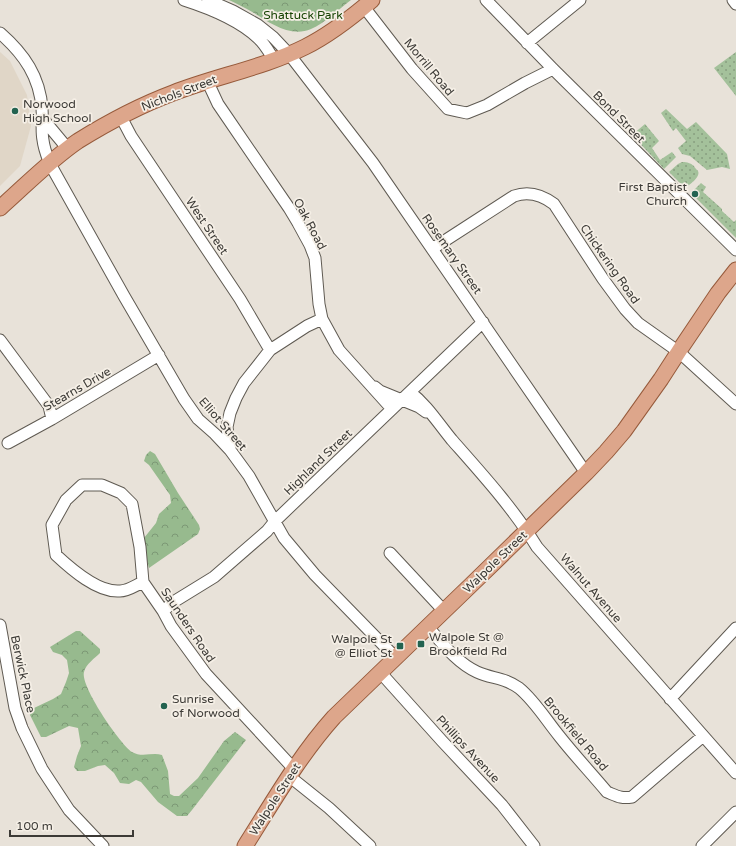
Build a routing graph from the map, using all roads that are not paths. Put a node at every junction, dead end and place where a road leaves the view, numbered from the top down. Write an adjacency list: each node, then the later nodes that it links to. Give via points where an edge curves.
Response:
1 (186, 0): 11 (street, via 246,28 264,44)
2 (208, 0): 10 (street, Rosemary Street, via 258,25)
3 (486, 0): 9 (street, Bond Street)
4 (580, 0): 9 (street)
5 (732, 0): 7 (street)
6 (368, 3): 10 (main road, Nichols Street, via 330,33); 12 (street, Morrill Road, via 412,69 448,109 467,113)
7 (736, 4)
8 (0, 33): 15 (street, Elliot Street, via 19,51 35,78 41,98)
9 (527, 43): 12 (street, Bond Street)
10 (289, 54): 11 (main road, Nichols Street); 19 (street, Rosemary Street, via 369,157)
11 (274, 60): 13 (main road, Nichols Street)
12 (553, 69): 20 (street, Bond Street)
13 (208, 81): 14 (main road, Nichols Street, via 168,95); 22 (street, Oak Road, via 218,104 292,213 310,245 315,258)
14 (121, 117): 16 (main road, Nichols Street); 25 (street, West Street, via 131,136 240,298)
15 (43, 119): 16 (street); 17 (street, Elliot Street, via 42,141)
16 (68, 149): 17 (main road, Nichols Street)
17 (50, 164): 18 (main road, Nichols Street); 27 (street, Elliot Street)
18 (0, 208)
19 (432, 249): 23 (street, Rosemary Street); 26 (street, Chickering Road, via 514,196 529,193 546,199 554,204 625,310 638,323)
20 (736, 250)
21 (736, 270): 26 (main road, Walpole Street)
22 (322, 319): 25 (street); 28 (street, Oak Road, via 339,350)
23 (483, 322): 29 (street, Highland Street); 37 (street, Rosemary Street)
24 (0, 340): 34 (street, via 49,406)
25 (270, 350): 36 (street, via 244,383 230,413)
26 (679, 352): 31 (street, Chickering Road); 37 (main road, Walpole Street, via 624,431)
27 (159, 355): 34 (street, Stearns Drive); 36 (street, Elliot Street, via 184,400 198,419)
28 (370, 384): 30 (street, Oak Road); 32 (street, Oak Road)
29 (410, 392): 30 (street, Highland Street); 33 (street, Walnut Avenue)
30 (402, 400): 32 (street, Highland Street); 33 (street, Walnut Avenue)
31 (736, 404)
32 (392, 410): 38 (street, Highland Street)
33 (432, 415): 39 (street, Walnut Avenue)
34 (52, 419): 35 (street, Stearns Drive)
35 (8, 443)
36 (230, 450): 38 (street, Elliot Street, via 249,476)
37 (586, 473): 39 (main road, Walpole Street)
38 (275, 521): 42 (street, Highland Street, via 214,577); 47 (street, Elliot Street, via 284,538 315,574)
39 (527, 531): 43 (main road, Walpole Street); 50 (street, Walnut Avenue, via 537,547)
40 (390, 552): 43 (street)
41 (143, 582): 41 (street, Saunders Road, via 132,504 121,493 102,485 82,485 66,500 52,525 56,555 74,571 103,589 120,592); 42 (street, Saunders Road)
42 (163, 611): 52 (street, Saunders Road, via 206,674)
43 (444, 611): 45 (main road, Walpole Street)
44 (0, 625): 49 (street, Berwick Place)
45 (428, 627): 47 (main road, Walpole Street); 51 (street, Brookfield Road, via 466,666 478,673 511,682 520,689 608,792 616,796 625,799 632,797)
46 (736, 628): 50 (street)
47 (395, 657): 48 (main road, Walpole Street)
48 (380, 672): 52 (main road, Walpole Street, via 321,731); 58 (street, Phillips Avenue, via 502,805)
49 (5, 684): 55 (street, Berwick Place, via 22,728 42,768 69,810)
50 (670, 699): 51 (street, Walnut Avenue)
51 (703, 736): 53 (street, Walnut Avenue)
52 (292, 772): 56 (main road, Walpole Street); 57 (street, Saunders Road)
53 (736, 774)
54 (736, 812): 59 (street)
55 (103, 846)
56 (245, 846)
57 (370, 846)
58 (534, 846)
59 (702, 846)

